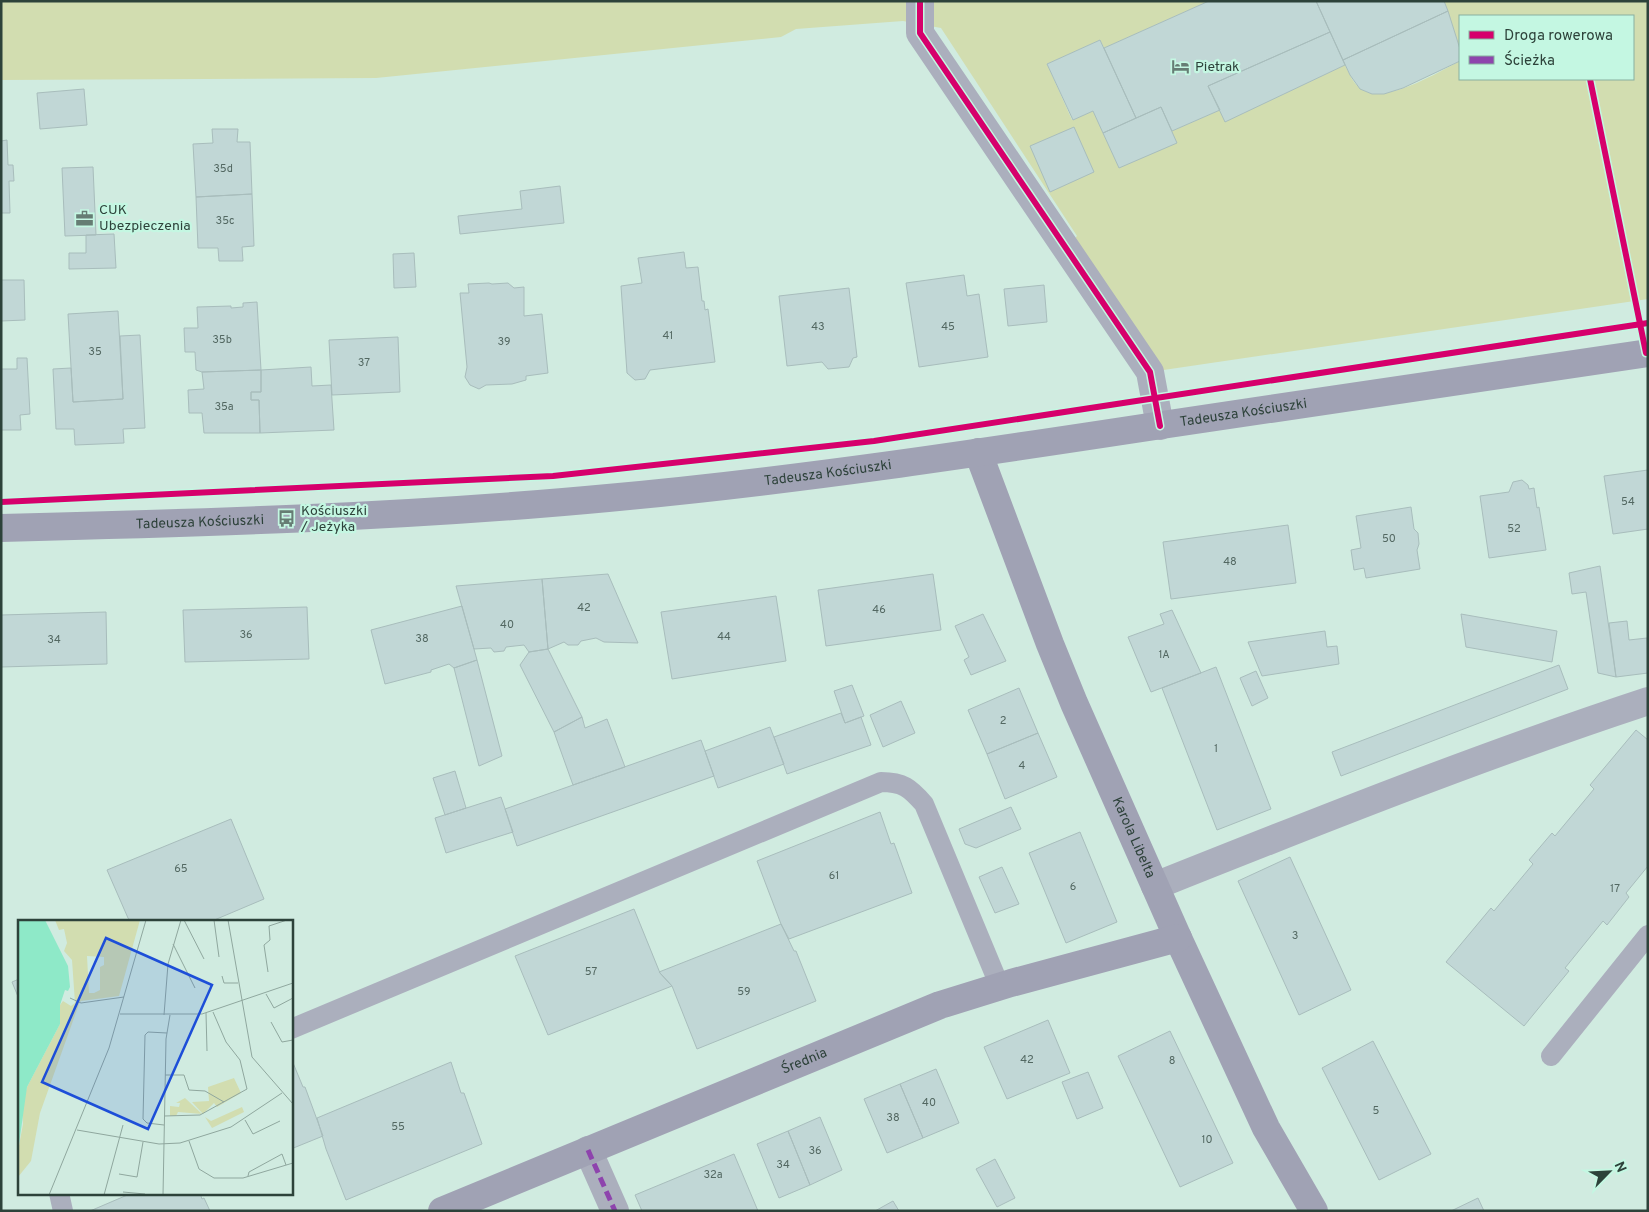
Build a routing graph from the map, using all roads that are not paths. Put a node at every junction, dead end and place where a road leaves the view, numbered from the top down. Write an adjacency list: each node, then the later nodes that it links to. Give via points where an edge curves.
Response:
1 (920, 1): 3 (street, via 920,33 1150,372)
2 (1648, 353): 3 (main road, Tadeusza Kościuszki)
3 (1160, 426): 4 (main road, Tadeusza Kościuszki)
4 (978, 452): 5 (main road, Tadeusza Kościuszki, via 777,480 588,500 183,524); 7 (main road, Karola Libelta, via 1074,703)
5 (1, 528)
6 (1648, 701): 7 (street, via 1559,730 1372,800)
7 (1155, 886): 9 (main road, Karola Libelta)
8 (1648, 936): 12 (lane)
9 (1178, 938): 10 (main road, Średnia); 18 (main road, Karola Libelta, via 1266,1128)
10 (1000, 986): 11 (lane, via 924,804 912,789 895,782 881,782); 13 (main road, Średnia, via 940,1005)
11 (292, 1029)
12 (1551, 1056)
13 (588, 1150): 16 (main road, Średnia); 17 (street)
14 (59, 1194): 15 (lane)
15 (63, 1211)
16 (442, 1211)
17 (615, 1211)
18 (1314, 1211)

